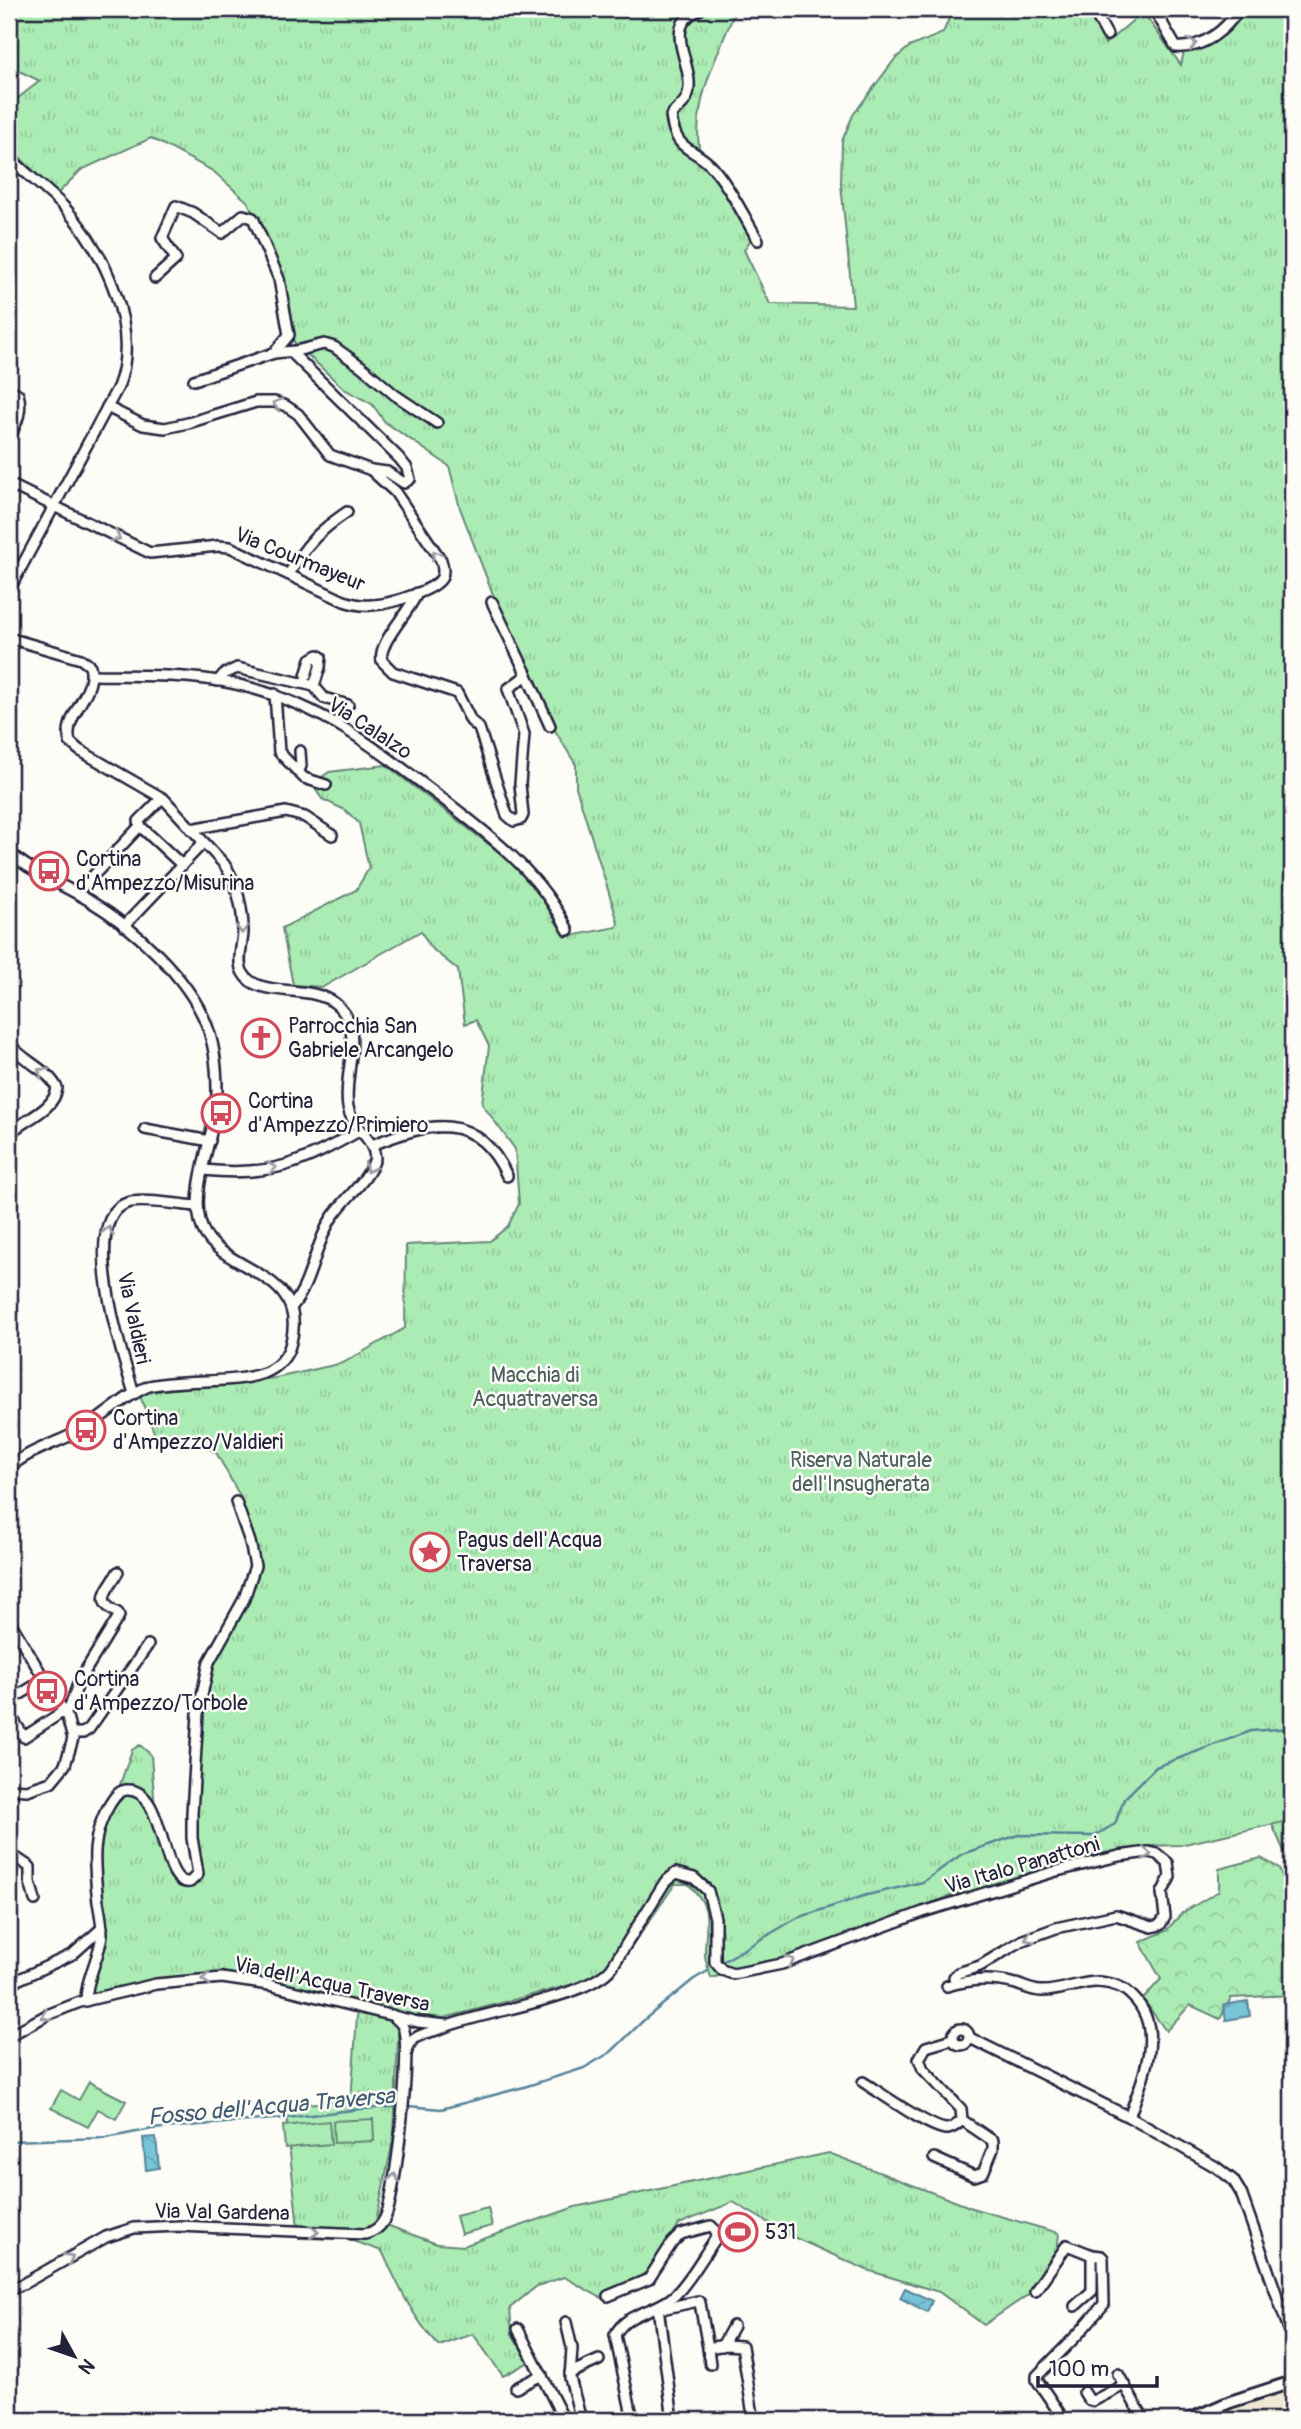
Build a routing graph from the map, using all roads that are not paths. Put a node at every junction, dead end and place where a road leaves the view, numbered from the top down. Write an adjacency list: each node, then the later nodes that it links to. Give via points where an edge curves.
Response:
1 (701, 9): 7 (street, via 689,16 681,30 689,90 671,116 673,127 684,148 716,171)
2 (1094, 9): 5 (street)
3 (1154, 9): 4 (street, one-way to 4, via 1176,47 1201,43 1219,33)
4 (1239, 9)
5 (1107, 35)
6 (9, 157): 13 (street, via 65,209 108,274 126,348 123,374)
7 (758, 240)
8 (155, 278): 10 (street, via 176,258 162,238 176,206 222,233 243,215 253,218 279,279 289,335)
9 (295, 352): 10 (street); 14 (street, via 324,344 334,347); 16 (street, via 315,378 399,458 410,478 404,483 387,472)
10 (274, 353): 11 (street)
11 (194, 380)
12 (9, 388): 15 (street, via 18,394 20,406)
13 (107, 407): 16 (street, Via Courmayeur, one-way to 13, via 330,455 298,414 275,402 248,404 165,428 143,425); 18 (street)
14 (437, 423)
15 (9, 439)
16 (371, 470): 22 (street, Via Courmayeur, one-way to 16, via 441,578 441,560 395,492)
17 (9, 484): 18 (street, Via Courmayeur)
18 (55, 507): 20 (street, Via Courmayeur, one-way to 20, via 150,553 224,546); 21 (street)
19 (347, 512): 20 (street, via 311,540)
20 (289, 574): 22 (street, Via Courmayeur, via 361,605)
21 (9, 590)
22 (417, 593): 26 (street, via 382,649 382,661 393,672 457,693 479,728 507,815 514,821 523,815 524,734 508,689)
23 (492, 602): 26 (street)
24 (9, 638): 25 (street, via 80,659)
25 (92, 675): 28 (street, Via Calalzo, via 188,676); 36 (street, via 70,726 70,742)
26 (527, 675): 32 (street)
27 (306, 676): 29 (street, via 311,659 321,657)
28 (218, 681): 29 (street, via 237,668); 30 (street, Via Calalzo)
29 (314, 687): 31 (street, via 324,698)
30 (275, 694): 34 (street, via 277,746); 45 (street, Via Calalzo, via 345,727 479,827 530,873)
31 (348, 705)
32 (550, 726)
33 (300, 751): 34 (street)
34 (298, 772): 35 (street, via 309,781)
35 (326, 785)
36 (162, 798): 37 (street, via 139,821); 38 (street)
37 (140, 827): 42 (street); 43 (street)
38 (191, 829): 39 (street, via 286,812 305,817); 40 (street)
39 (332, 835)
40 (203, 843): 42 (street); 48 (street, one-way to 48, via 233,881 243,920 241,969 247,979 260,987 321,994 345,1014 352,1040 347,1102)
41 (9, 852): 43 (street)
42 (181, 865): 44 (street)
43 (76, 893): 44 (street)
44 (124, 926): 50 (street, via 175,975 204,1020 217,1080)
45 (568, 930)
46 (9, 1043): 49 (street, one-way to 46, via 48,1106 57,1090 53,1080)
47 (145, 1129): 50 (street)
48 (359, 1131): 51 (street); 52 (street, one-way to 48, via 282,1167)
49 (9, 1134)
50 (210, 1141): 52 (street)
51 (372, 1145): 53 (street, via 438,1126 455,1128 489,1146); 55 (street, one-way to 55, via 373,1165 329,1222)
52 (204, 1170): 54 (street)
53 (507, 1176)
54 (198, 1206): 55 (street, via 201,1227 215,1246 276,1287); 56 (street, Via Valdieri, one-way to 54, via 105,1276 109,1223 118,1209 130,1202)
55 (291, 1308): 56 (street, via 290,1347 282,1361 268,1371 161,1384)
56 (134, 1393): 57 (street, via 80,1431)
57 (10, 1462)
58 (236, 1502): 71 (street, via 255,1567 244,1599 209,1662 198,1714 192,1814 198,1874 190,1882 178,1880 147,1803 134,1791 122,1791 104,1814 96,1835)
59 (118, 1572): 64 (street, via 104,1604 119,1616)
60 (9, 1620): 62 (street)
61 (148, 1645): 66 (street, via 90,1728)
62 (44, 1680): 63 (street); 64 (street)
63 (9, 1701)
64 (65, 1712): 65 (street, via 24,1737); 66 (street)
65 (9, 1713)
66 (73, 1732): 67 (street, via 68,1759 55,1778 34,1788)
67 (9, 1789)
68 (9, 1853): 70 (street, via 30,1867)
69 (673, 1874): 75 (street, Via dell'Acqua Traversa, via 604,1977); 79 (street, Via Italo Panattoni, one-way to 79, via 694,1878 710,1895 717,1965 738,1973 782,1964 934,1908 1085,1863 1157,1854 1168,1863 1170,1877 1162,1893 1165,1917 1160,1925 1152,1927 1116,1915 1056,1928 958,1973 951,1984 1001,1981 1043,1992 1091,1982 1115,1985 1129,1993 1145,2011 1151,2032)
70 (35, 1900)
71 (102, 1928): 72 (street, via 73,1954); 73 (street)
72 (9, 1984)
73 (86, 2001): 74 (street, Via dell'Acqua Traversa, one-way to 73, via 229,1978 156,1984); 76 (street, Via dell'Acqua Traversa, one-way to 76)
74 (392, 2015): 75 (street, Via dell'Acqua Traversa); 77 (street, via 403,2026)
75 (449, 2025): 77 (street, Via dell'Acqua Traversa, via 416,2038)
76 (9, 2036)
77 (405, 2055): 83 (street, Via Val Gardena, one-way to 77, via 106,2237 134,2228 365,2234 380,2226 387,2214 401,2130)
78 (863, 2082): 80 (street, via 936,2127 949,2129)
79 (1129, 2117): 80 (street, via 970,2038 966,2044 953,2039 926,2047 919,2061 960,2106); 92 (street, via 1236,2183)
80 (962, 2120): 81 (street, via 993,2141 983,2173 974,2176)
81 (934, 2158)
82 (1092, 2255): 84 (street, via 1066,2245); 87 (street, via 1092,2291); 110 (street, via 1103,2258 1104,2304 1037,2376)
83 (9, 2289)
84 (1035, 2291)
85 (608, 2296): 86 (street, via 654,2275 681,2234 705,2226 715,2228 716,2238 676,2295)
86 (661, 2306): 95 (street, via 700,2303); 108 (street, via 627,2319 615,2335); 109 (street)
87 (1075, 2306)
88 (566, 2322): 98 (street, via 572,2348)
89 (733, 2326): 94 (street)
90 (518, 2329): 93 (street)
91 (535, 2336): 93 (street)
92 (1292, 2339)
93 (525, 2342): 100 (street)
94 (722, 2346): 95 (street); 105 (street, via 742,2346)
95 (708, 2348): 97 (street)
96 (599, 2360): 98 (street)
97 (710, 2364)
98 (570, 2373): 107 (street)
99 (1118, 2374): 102 (street)
100 (542, 2375): 103 (street); 106 (street)
101 (1292, 2382): 112 (main road)
102 (1124, 2385): 104 (street, via 1093,2401); 111 (street)
103 (516, 2388)
104 (1084, 2392)
105 (753, 2415)
106 (564, 2420)
107 (581, 2420)
108 (633, 2420)
109 (673, 2420)
110 (1064, 2420)
111 (1144, 2420)
112 (1188, 2420)

